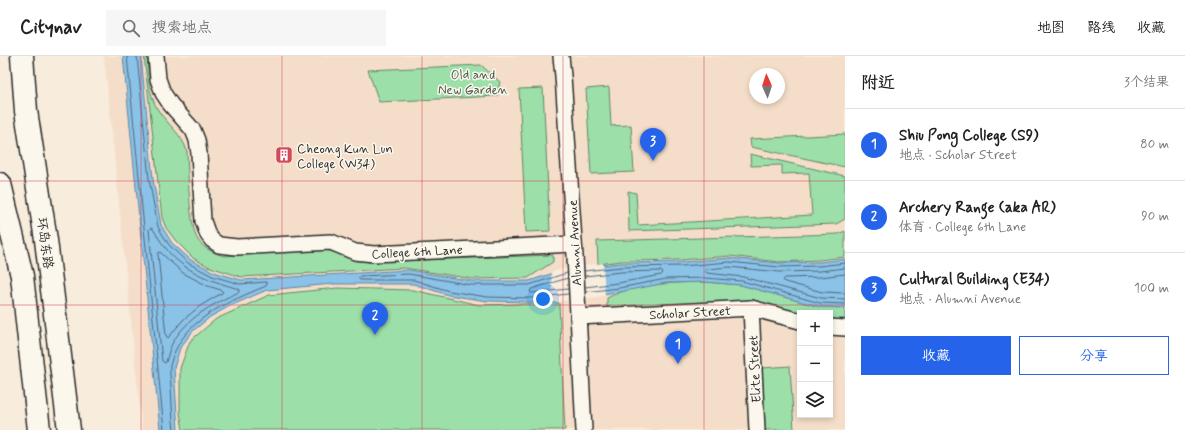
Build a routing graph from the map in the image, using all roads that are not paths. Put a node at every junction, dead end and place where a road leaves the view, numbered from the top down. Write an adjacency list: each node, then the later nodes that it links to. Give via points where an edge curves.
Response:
1 (22, 56): 12 (main road, 环岛东路, via 26,111 46,240)
2 (156, 56): 5 (street, College 6th Lane, via 158,79 163,92 193,130 197,140 203,221 208,235 219,244 228,246 331,242 354,252 374,254)
3 (561, 56): 5 (street, Alumni Avenue)
4 (0, 184): 11 (main road, via 22,276)
5 (575, 250): 7 (street, Alumni Avenue)
6 (751, 308): 7 (street, Scholar Street); 8 (street, Scholar Street); 14 (street, Elite Street)
7 (578, 315): 13 (street, Alumni Avenue)
8 (797, 320)
9 (833, 327): 10 (street)
10 (845, 328)
11 (39, 430)
12 (69, 430)
13 (584, 430)
14 (757, 430)

